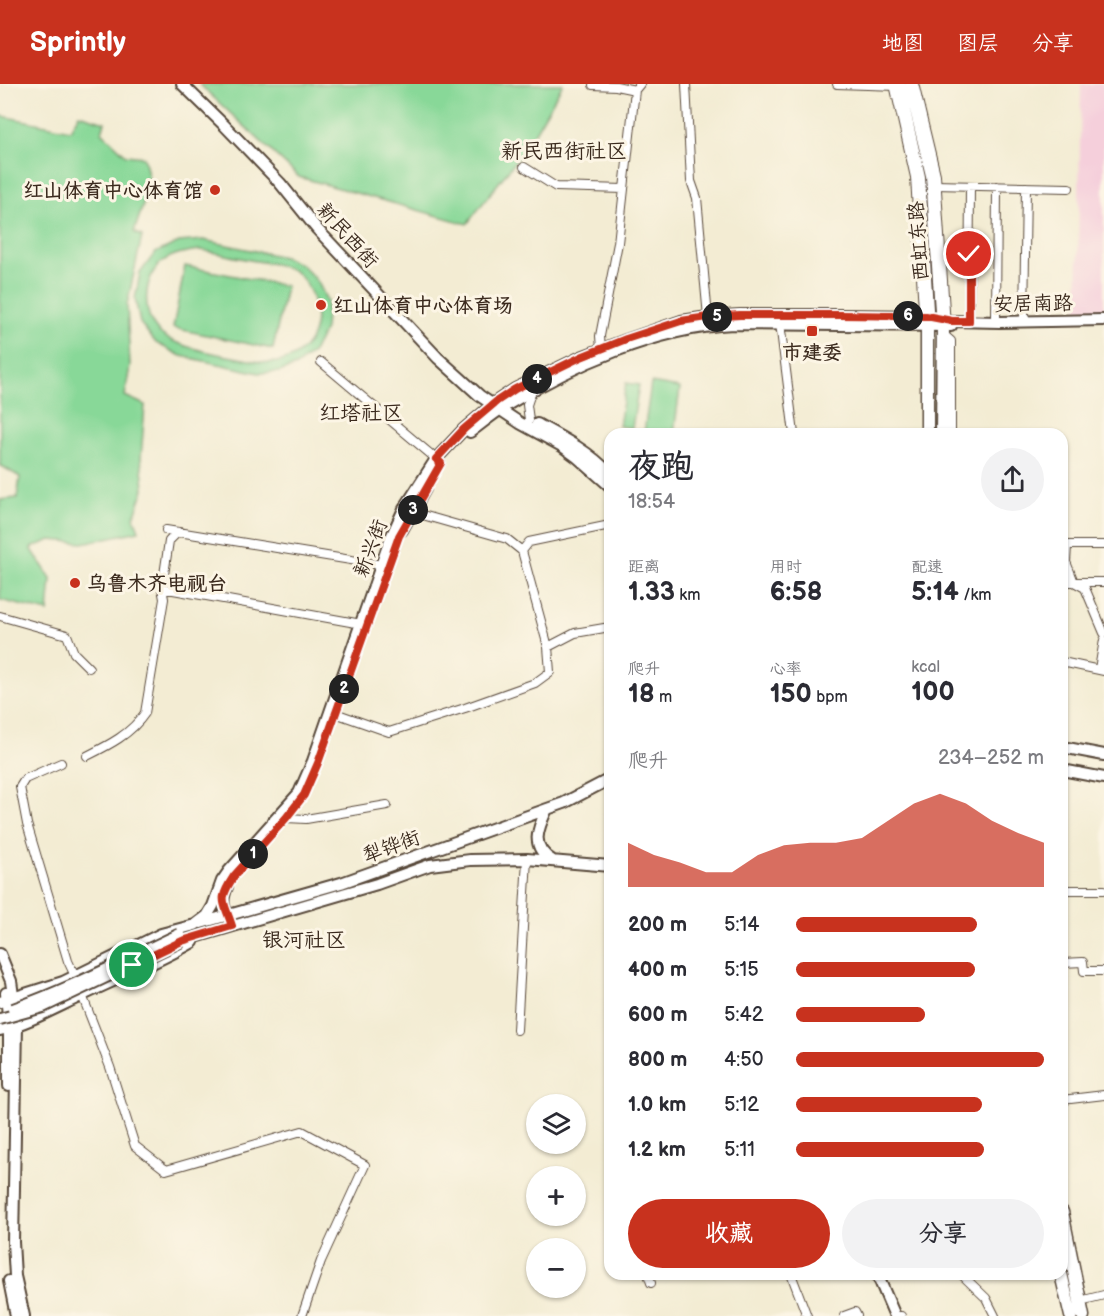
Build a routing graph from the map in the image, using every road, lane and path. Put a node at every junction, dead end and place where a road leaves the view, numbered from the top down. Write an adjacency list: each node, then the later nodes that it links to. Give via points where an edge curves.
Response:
1 (182, 84): 27 (main road, 新民西街, via 280,183 317,229 422,342 480,396)
2 (190, 84): 27 (main road, 新民西街, via 239,130 424,336)
3 (686, 84): 15 (street, via 692,181)
4 (837, 84): 6 (street)
5 (593, 85): 7 (street)
6 (902, 85): 9 (highway, 西虹东路); 17 (highway, 西虹东路, via 918,177)
7 (637, 87): 14 (street)
8 (524, 167): 14 (street, via 556,187)
9 (934, 185): 10 (street); 22 (highway, 西虹东路)
10 (970, 186): 11 (street); 18 (street)
11 (997, 186): 12 (street); 20 (street)
12 (1026, 187): 13 (street); 19 (street)
13 (1069, 188)
14 (624, 189): 24 (street)
15 (708, 317): 17 (main road, 新兴街); 24 (main road, 新兴街, via 681,321)
16 (1104, 320): 19 (main road, 安居南路)
17 (927, 321): 21 (main road, 新兴街); 22 (main road, 安居南路); 30 (main road, 西虹东路)
18 (969, 321): 20 (main road, 安居南路); 22 (main road, 安居南路, via 952,321)
19 (1024, 321): 20 (main road, 安居南路)
20 (996, 322)
21 (780, 323): 26 (main road, 新兴街, via 709,325 679,331 602,357); 29 (street)
22 (943, 326): 23 (main road, 安居南路); 31 (main road, 西虹东路); 32 (street, via 951,341)
23 (1104, 326)
24 (601, 349): 27 (main road, 新兴街, via 515,389)
25 (321, 362): 33 (street)
26 (532, 390): 27 (main road, 新兴街); 28 (street, via 527,405)
27 (498, 406): 28 (main road, 新民西街); 33 (main road, 新兴街); 35 (main road, 新民西街, via 562,446)
28 (530, 420): 34 (main road, 新民西街, via 566,439)
29 (793, 428)
30 (927, 428)
31 (942, 428)
32 (951, 428)
33 (438, 461): 36 (main road, 新兴街); 43 (main road, 新兴街, via 404,509 391,537)
34 (604, 469)
35 (604, 481)
36 (412, 512): 42 (street, via 507,539); 43 (main road, 新兴街)
37 (604, 526): 42 (street, via 529,542)
38 (166, 530): 39 (street)
39 (178, 532): 43 (street); 48 (street, via 169,542)
40 (1068, 545): 41 (street)
41 (1104, 545)
42 (522, 551): 54 (street)
43 (385, 566): 50 (main road, 新兴街)
44 (1068, 567): 46 (street)
45 (1068, 582): 46 (street)
46 (1074, 582): 47 (street); 52 (street, via 1085,588)
47 (1104, 582)
48 (162, 588): 50 (street); 61 (street, via 164,599 146,713 112,743)
49 (0, 616): 56 (street, via 67,635 74,653)
50 (364, 624): 58 (main road, 新兴街); 75 (main road, 新兴街, via 299,792 229,871 207,916)
51 (604, 628): 54 (street, via 575,633)
52 (1104, 633)
53 (1104, 640): 57 (street)
54 (548, 647): 58 (street, via 550,672 535,683 400,729 389,732)
55 (1068, 663): 57 (street)
56 (90, 668)
57 (1102, 670)
58 (336, 713): 68 (main road, 新兴街, via 304,795)
59 (1068, 748): 60 (main road)
60 (1104, 755)
61 (87, 756)
62 (61, 763): 83 (street, via 25,779 21,787 27,824)
63 (1068, 771): 64 (main road)
64 (1104, 778)
65 (604, 782): 67 (main road, 犁铧街)
66 (387, 805): 68 (street, via 306,819)
67 (547, 809): 70 (main road, via 538,840 544,855); 74 (main road, 犁铧街, via 341,883)
68 (286, 818): 74 (main road, 新兴街, via 227,887 223,906)
69 (527, 859): 70 (main road, 犁铧街); 76 (main road, 犁铧街, via 430,865); 89 (street)
70 (554, 861): 71 (main road, 犁铧街)
71 (604, 865)
72 (1068, 890): 73 (street)
73 (1104, 890)
74 (228, 915): 75 (main road, 犁铧街); 76 (main road, 新兴街)
75 (195, 925): 78 (main road, 犁铧街); 83 (main road, via 161,934)
76 (232, 926): 77 (main road, 犁铧街)
77 (208, 933): 78 (main road, 犁铧街); 84 (main road, via 171,955)
78 (181, 937): 86 (main road, bridge, via 40,999); 87 (main road, bridge, via 44,1007)
79 (0, 954): 85 (main road, via 10,981)
80 (1068, 963): 81 (street, via 1083,962 1084,971)
81 (1104, 971)
82 (0, 972): 85 (main road)
83 (75, 976): 85 (main road)
84 (82, 995): 88 (main road); 104 (street, via 135,1146 166,1170 302,1131 365,1165 321,1261)
85 (7, 1000): 88 (main road)
86 (0, 1012)
87 (0, 1019)
88 (9, 1028): 102 (main road, via 7,1250); 103 (main road, via 13,1242 15,1276)
89 (517, 1030)
90 (1104, 1095): 91 (street)
91 (1068, 1099)
92 (1068, 1264): 101 (main road)
93 (650, 1280): 99 (street)
94 (793, 1280): 105 (street)
95 (880, 1280): 108 (main road)
96 (887, 1280): 109 (main road)
97 (967, 1280): 110 (street, via 986,1298)
98 (1063, 1280): 101 (main road)
99 (651, 1283)
100 (1104, 1295): 101 (street)
101 (1073, 1307): 111 (main road)
102 (16, 1316)
103 (24, 1316)
104 (302, 1316)
105 (807, 1316)
106 (844, 1316): 107 (street, via 855,1312)
107 (857, 1316)
108 (895, 1316)
109 (901, 1316)
110 (995, 1316)
111 (1083, 1316)

